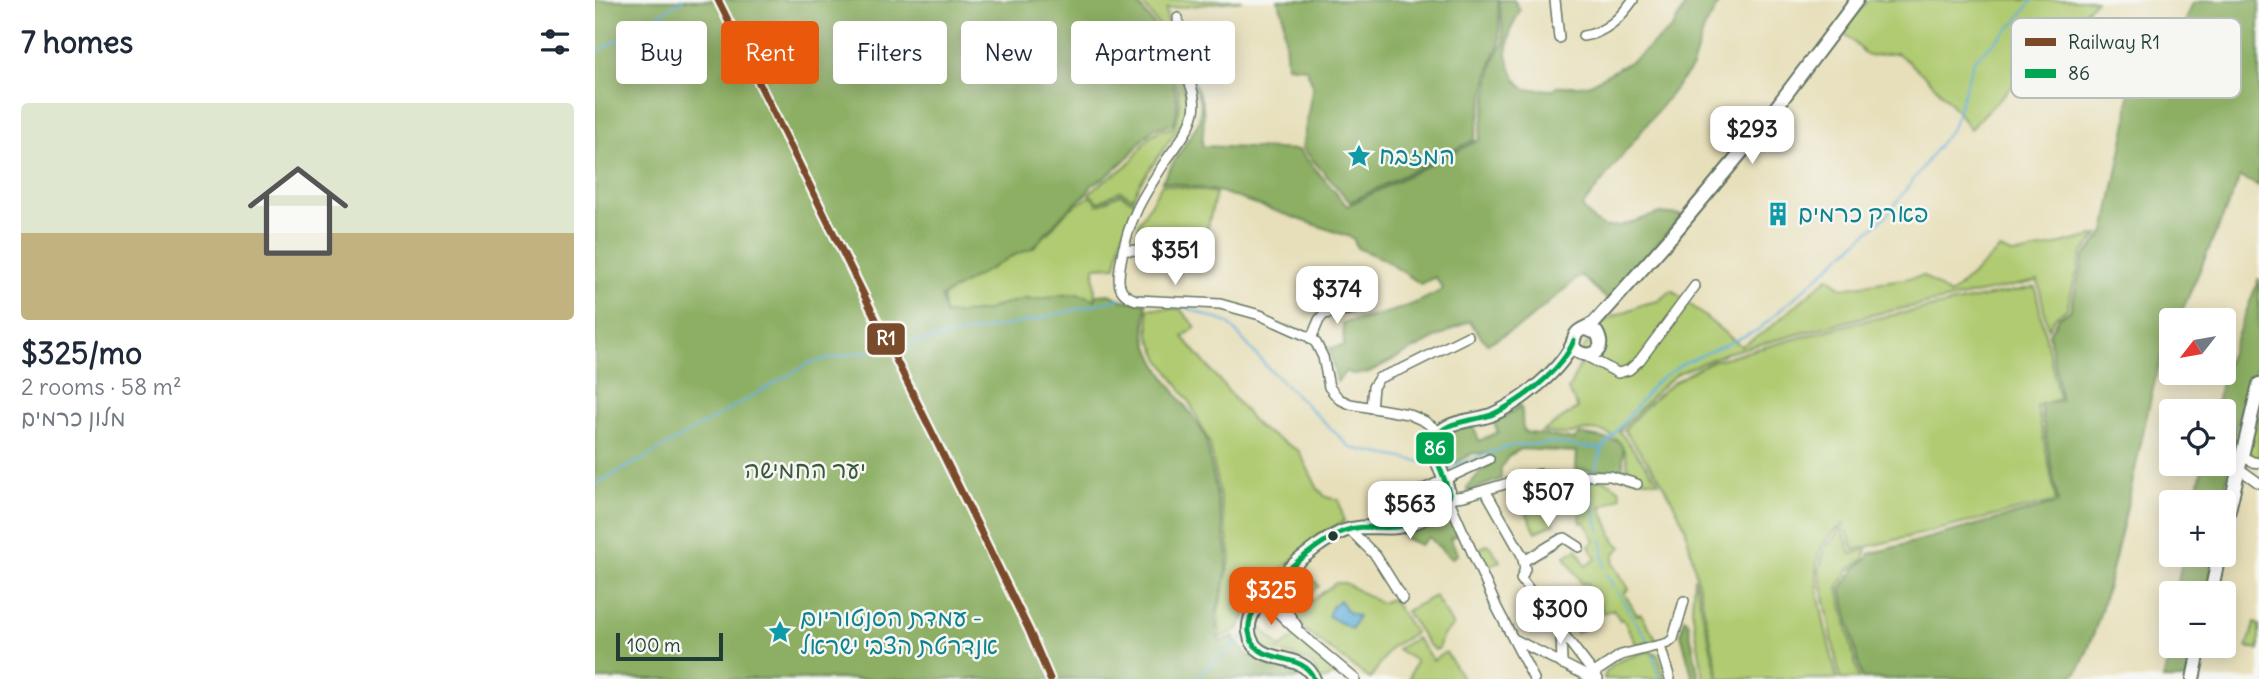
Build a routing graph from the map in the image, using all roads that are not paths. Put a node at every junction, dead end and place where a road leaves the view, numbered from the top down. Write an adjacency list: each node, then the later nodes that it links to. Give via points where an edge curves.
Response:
1 (1555, 0): 6 (street)
2 (1633, 0): 5 (street, via 1607,28)
3 (1857, 0): 10 (main road, via 1750,142)
4 (1178, 18): 7 (street, via 1180,54 1193,92 1194,112 1136,209)
5 (1583, 36)
6 (1559, 38)
7 (1123, 250): 8 (street); 14 (street, via 1118,284 1129,297 1238,308)
8 (1201, 251)
9 (1695, 286): 19 (street, via 1635,366 1618,373)
10 (1611, 304): 12 (main road); 16 (main road)
11 (1359, 308): 14 (street, via 1324,314)
12 (1585, 329): 15 (main road, via 1577,332); 16 (main road, via 1594,330)
13 (1468, 336): 21 (street, via 1379,378)
14 (1311, 339): 21 (street, via 1320,349 1336,397)
15 (1574, 340): 17 (main road); 18 (main road)
16 (1600, 342): 17 (main road, via 1594,353); 19 (street)
17 (1584, 355): 18 (main road); 19 (street)
18 (1558, 365): 22 (main road, via 1505,408)
19 (1606, 366)
20 (2258, 392): 24 (main road)
21 (1371, 408): 22 (street, via 1414,416)
22 (1440, 432): 26 (main road, via 1435,449)
23 (1489, 459): 26 (street)
24 (2239, 462): 25 (street); 27 (street); 30 (main road)
25 (2259, 463)
26 (1445, 479): 31 (main road); 32 (street)
27 (2259, 483)
28 (1637, 484): 29 (street, via 1610,476 1539,474)
29 (1485, 490): 31 (street); 35 (street)
30 (2233, 490)
31 (1448, 498): 33 (main road, via 1440,509 1406,525); 40 (street)
32 (1402, 499)
33 (1349, 529): 36 (main road, via 1315,547); 37 (street, via 1376,556)
34 (1579, 547): 35 (street, via 1561,539)
35 (1524, 561): 39 (street, via 1521,579)
36 (1266, 594): 45 (main road, via 1250,619 1253,644 1269,656 1302,664); 46 (street, via 1301,634)
37 (1403, 599)
38 (1684, 601): 41 (street, via 1673,639)
39 (1561, 632): 43 (street); 44 (street)
40 (1514, 639): 43 (street); 47 (street)
41 (1660, 646): 44 (street, via 1616,657); 48 (street)
42 (2197, 658): 49 (main road)
43 (1562, 664): 44 (street)
44 (1595, 677)
45 (1314, 679)
46 (1355, 679)
47 (1534, 679)
48 (1670, 679)
49 (2193, 679)

